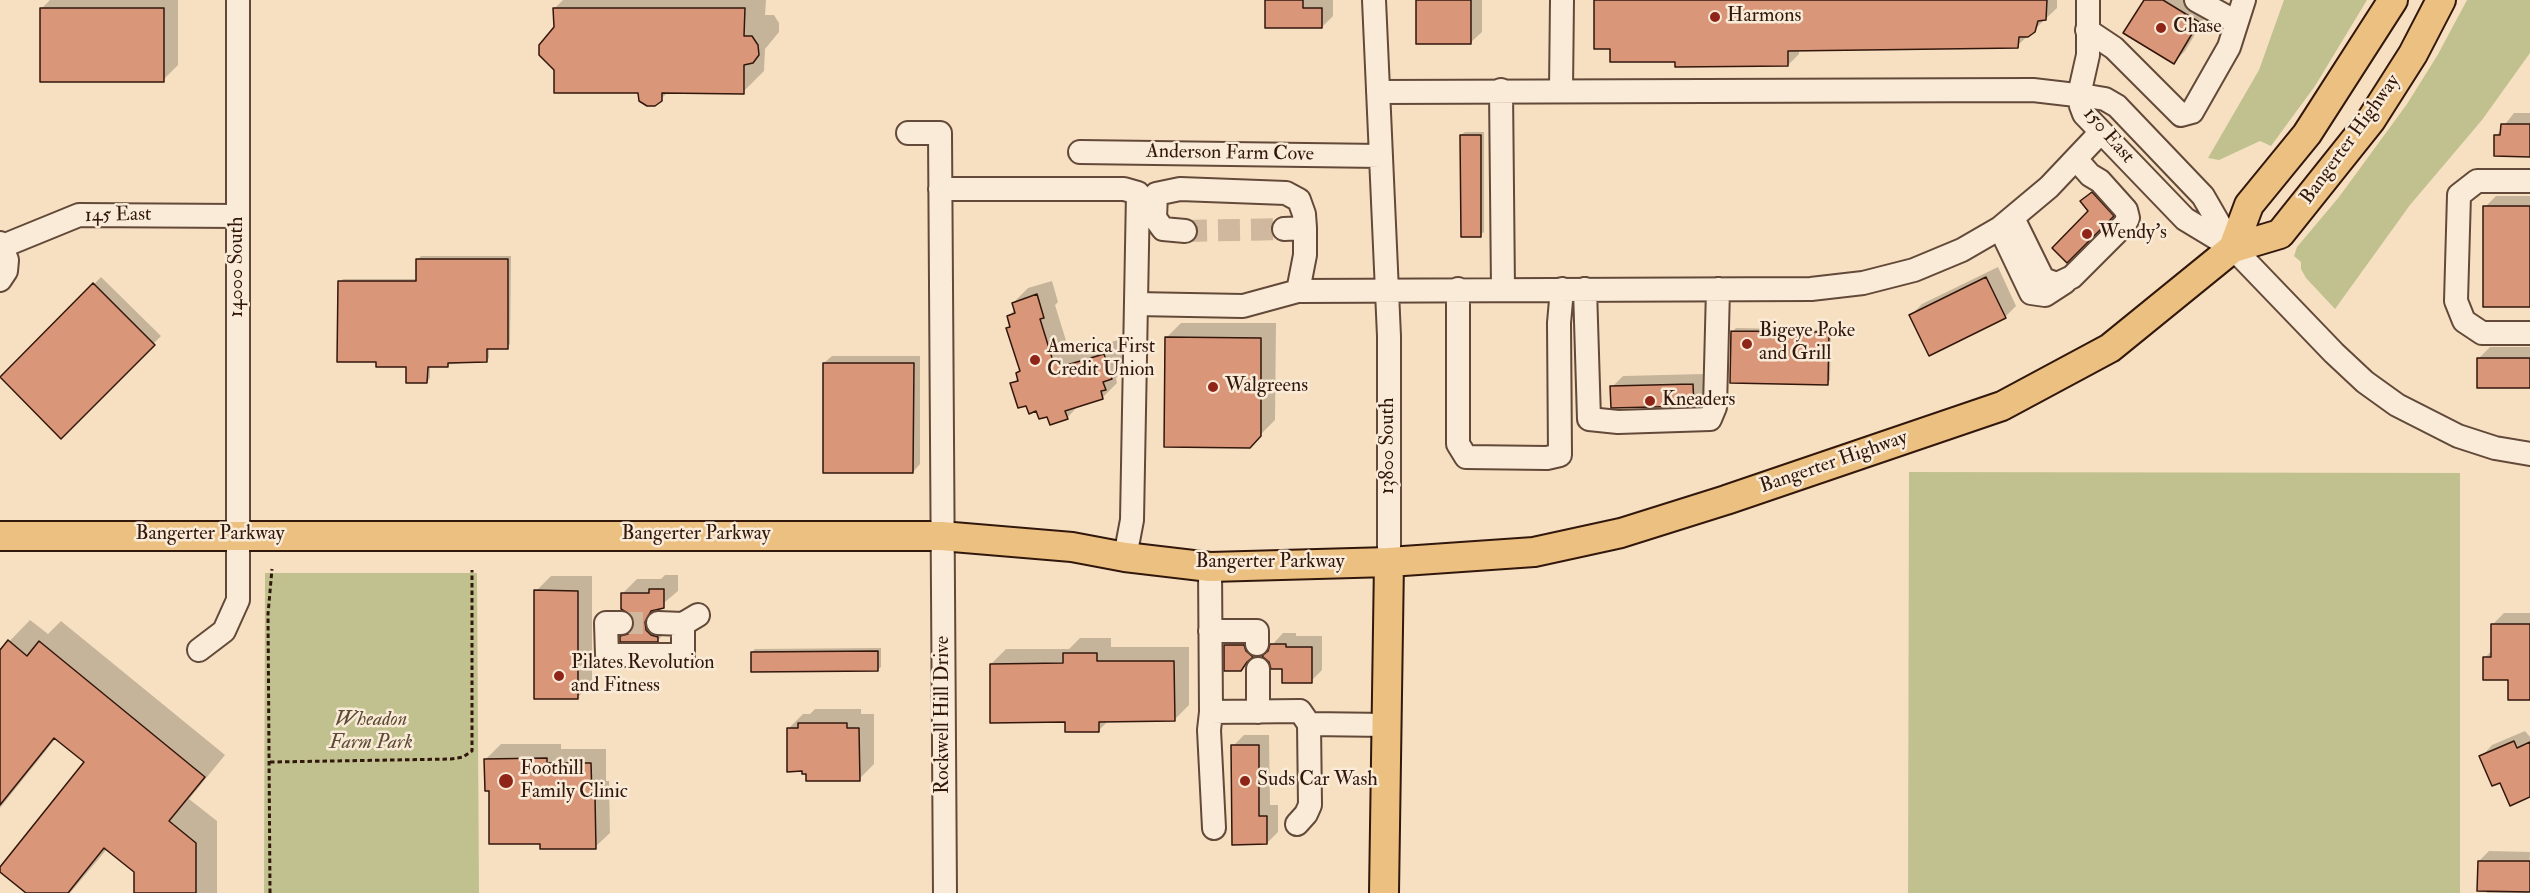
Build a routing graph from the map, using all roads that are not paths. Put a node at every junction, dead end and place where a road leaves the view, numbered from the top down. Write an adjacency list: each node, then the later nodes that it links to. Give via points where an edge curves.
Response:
1 (238, 0): 23 (street, 14000 South)
2 (1374, 0): 13 (street, 13800 South)
3 (1562, 0): 12 (street)
4 (2088, 0): 10 (street)
5 (2196, 0): 9 (street)
6 (2244, 0): 9 (street)
7 (2393, 0): 27 (main road, Bangerter Highway, via 2307,134 2249,205)
8 (2441, 0): 27 (main road, Bangerter Highway, via 2413,54 2371,120 2280,234)
9 (2236, 22): 10 (street, via 2229,47 2192,112 2181,116 2114,48)
10 (2087, 30): 14 (street, via 2088,55)
11 (1502, 90): 12 (street); 13 (street); 30 (street)
12 (1561, 90): 14 (street, via 2033,90)
13 (1378, 92): 18 (street, 13800 South)
14 (2079, 95): 15 (street, 150 East, via 2084,114); 27 (street, 150 East, via 2105,99 2117,106 2203,196)
15 (2101, 132): 19 (street); 27 (street, 150 East, via 2185,219)
16 (908, 133): 21 (street, Rockwell Hill Drive, via 940,133)
17 (1080, 152): 18 (street, Anderson Farm Cove)
18 (1380, 156): 33 (street, 13800 South)
19 (2076, 159): 24 (street); 24 (street, via 2120,203 2128,218 2072,278 2056,284 2043,279)
20 (2530, 181): 36 (street, via 2477,181 2459,195 2456,301 2464,321 2482,333)
21 (940, 189): 22 (street, via 1124,189); 40 (street, Rockwell Hill Drive)
22 (1147, 193): 25 (street, via 1163,229); 34 (street, via 1180,189 1286,193 1299,200 1305,214 1295,229 1305,255); 35 (street)
23 (238, 216): 26 (street, 145 East, via 79,215); 38 (street, 14000 South)
24 (2007, 223): 32 (street, via 1962,250 1914,270 1863,284 1811,289)
25 (1185, 231)
26 (2, 244): 28 (street, via 7,260)
27 (2233, 248): 37 (street, 150 East, via 2334,353 2397,405 2458,436); 42 (main road, Bangerter Highway, via 2110,348 2002,406 1621,533 1534,552)
28 (0, 280)
29 (1458, 289): 30 (street); 31 (street, via 1458,444 1466,457 1547,458 1560,455 1559,323); 33 (street)
30 (1503, 289): 31 (street)
31 (1574, 289): 32 (street); 32 (street, via 1589,419 1618,422 1710,419 1715,407)
32 (1718, 289)
33 (1386, 290): 34 (street); 42 (street, 13800 South)
34 (1298, 291): 35 (street, via 1242,306)
35 (1136, 304): 41 (street, via 1132,520)
36 (2530, 333)
37 (2530, 454)
38 (237, 535): 39 (main road, Bangerter Parkway); 40 (main road, Bangerter Parkway); 48 (street, 14000 South, via 238,600 224,631)
39 (0, 536)
40 (941, 536): 41 (main road, Bangerter Parkway, via 1072,547); 56 (street, Rockwell Hill Drive)
41 (1125, 557): 43 (main road, Bangerter Parkway)
42 (1389, 562): 43 (main road, Bangerter Parkway); 53 (main road, 13800 South)
43 (1210, 567): 46 (street)
44 (621, 623): 45 (street, via 606,623 607,655 683,655 691,619)
45 (658, 623)
46 (1210, 631): 47 (street, via 1257,631); 50 (street)
47 (1257, 644)
48 (199, 650)
49 (1258, 669): 51 (street)
50 (1211, 712): 51 (street); 55 (street)
51 (1258, 712): 52 (street, via 1300,711)
52 (1309, 724): 53 (street); 54 (street, via 1310,805)
53 (1388, 725): 57 (main road, 13800 South)
54 (1298, 824)
55 (1214, 828)
56 (945, 893)
57 (1384, 893)

